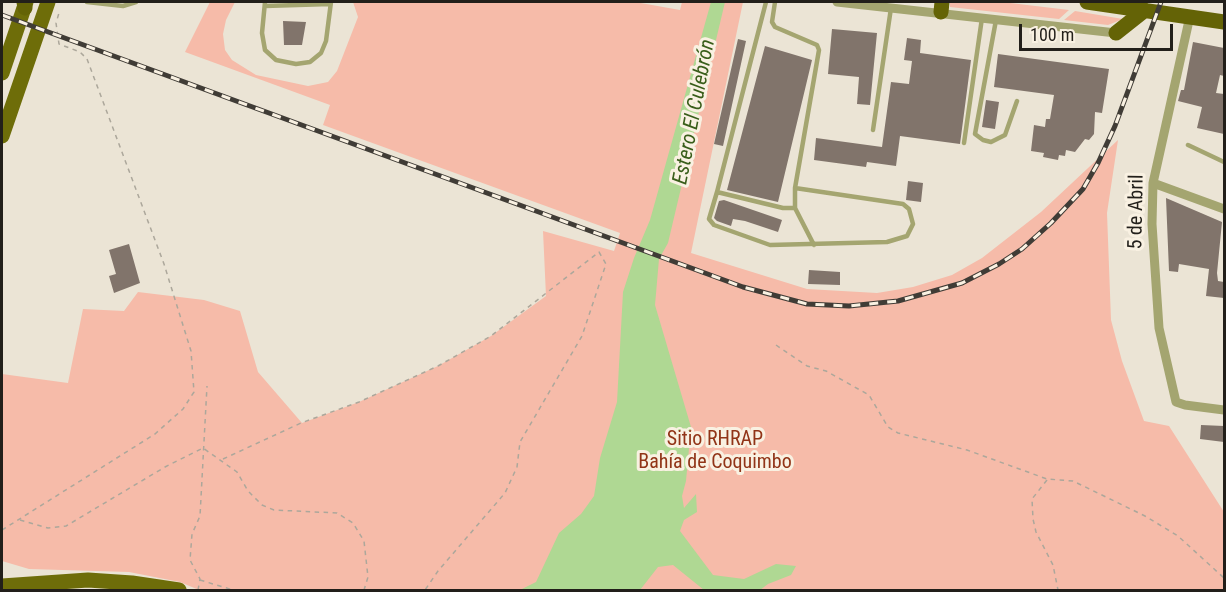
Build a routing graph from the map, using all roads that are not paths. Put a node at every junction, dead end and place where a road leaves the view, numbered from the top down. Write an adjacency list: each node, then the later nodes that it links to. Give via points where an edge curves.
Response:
1 (87, 2): 2 (lane, via 123,6)
2 (136, 2)
3 (766, 2): 28 (lane)
4 (775, 2): 27 (lane, via 775,27 817,45 819,50)
5 (837, 2): 12 (street)
6 (1087, 2): 10 (highway)
7 (331, 3): 9 (lane); 9 (lane, via 321,53 310,62 296,64 276,60 265,50)
8 (25, 4): 19 (main road)
9 (265, 4)
10 (1134, 6): 14 (highway); 18 (highway)
11 (54, 7): 22 (main road)
12 (891, 7): 13 (street); 21 (lane)
13 (941, 7): 15 (street)
14 (1190, 16): 17 (highway); 26 (street, 5 de Abril)
15 (982, 18): 16 (street); 23 (lane)
16 (996, 20): 18 (street); 20 (lane, via 975,134 983,140 999,140 1005,135)
17 (1224, 22)
18 (1116, 33)
19 (2, 73)
20 (1017, 101)
21 (873, 130)
22 (2, 136)
23 (964, 143)
24 (1188, 145): 25 (lane)
25 (1224, 162)
26 (1153, 183): 30 (street); 32 (street, 5 de Abril, via 1159,328 1176,402)
27 (795, 188): 29 (lane); 31 (lane, via 909,208 913,224 907,236 887,242)
28 (717, 192): 29 (lane); 31 (lane, via 709,219 714,225 770,245)
29 (795, 208): 31 (lane)
30 (1224, 209)
31 (814, 245)
32 (1224, 410)
33 (2, 573): 34 (main road)
34 (32, 582): 35 (main road); 36 (main road, via 88,580)
35 (2, 586)
36 (175, 590)

